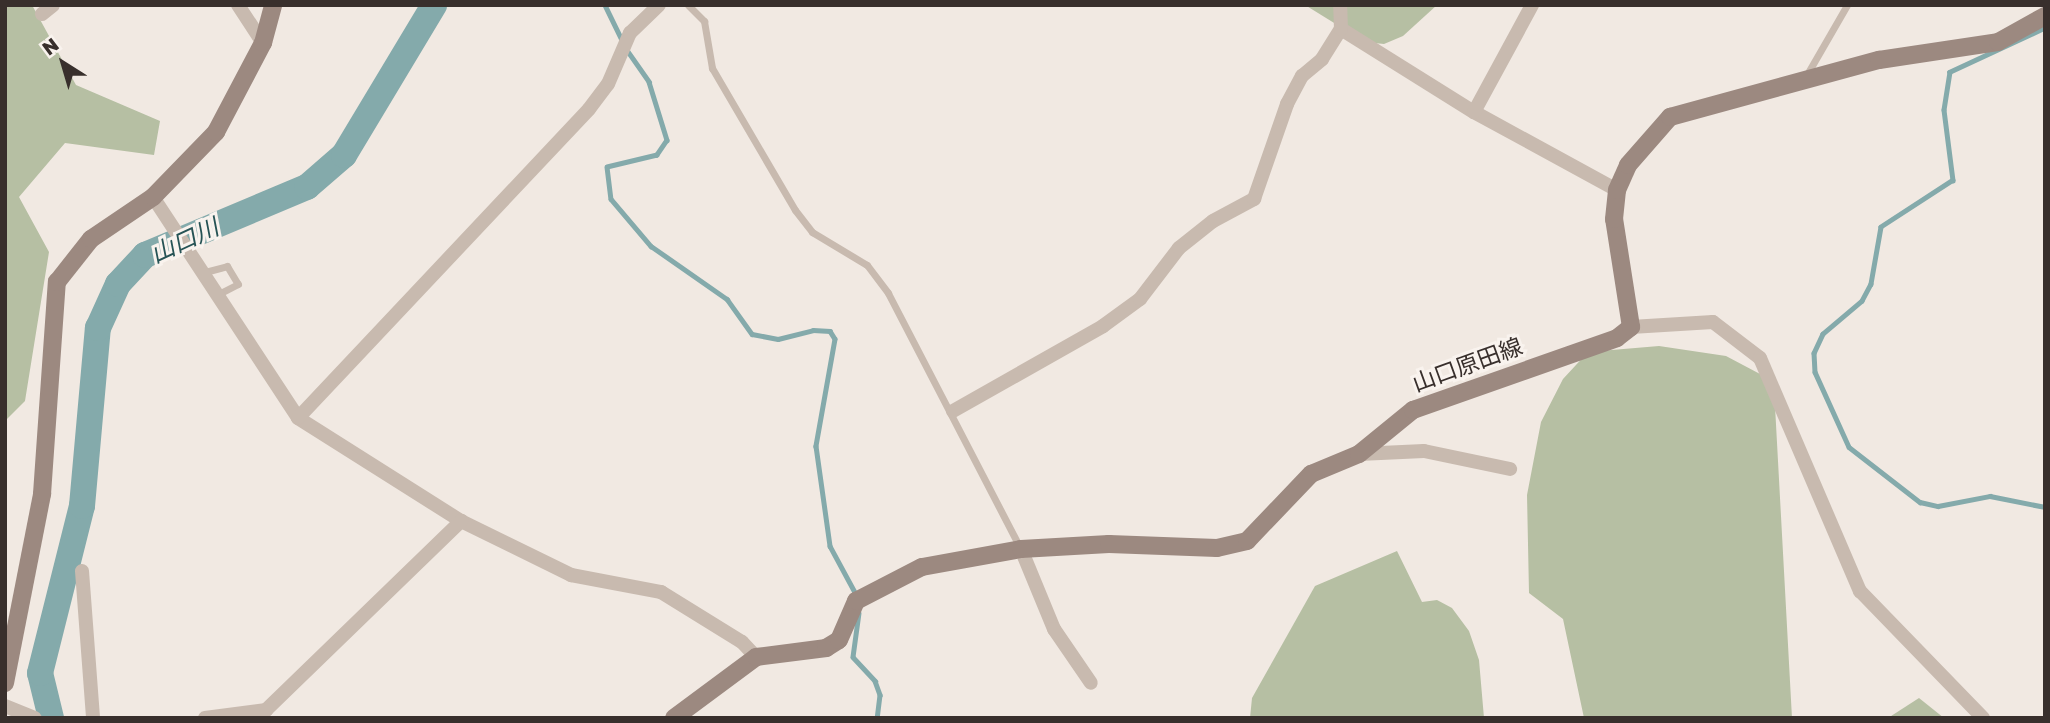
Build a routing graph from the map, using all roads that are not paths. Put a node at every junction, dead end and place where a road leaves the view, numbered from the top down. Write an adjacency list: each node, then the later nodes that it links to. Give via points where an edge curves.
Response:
1 (238, 5): 10 (street)
2 (273, 5): 10 (main road)
3 (659, 5): 19 (street, via 630,33 608,84 589,109)
4 (688, 5): 18 (lane, via 704,21 712,68 795,210 812,232 867,265)
5 (1340, 5): 9 (street)
6 (1532, 5): 12 (street)
7 (1847, 5): 11 (lane)
8 (2045, 16): 11 (main road, via 1998,42 1879,60)
9 (1340, 29): 12 (street); 18 (street, via 1322,60 1302,76 1287,104 1254,199 1213,221 1179,248 1140,299 1103,326)
10 (263, 43): 14 (main road, via 216,132)
11 (1803, 79): 13 (main road, via 1670,117 1628,165)
12 (1474, 112): 13 (street)
13 (1616, 190): 17 (main road, via 1614,219)
14 (159, 203): 15 (street); 26 (main road, via 91,239 57,282 42,494)
15 (205, 272): 16 (street); 16 (lane, via 227,266 239,284)
16 (220, 293): 19 (street)
17 (1631, 327): 20 (main road, 山口原田線, via 1617,338 1422,405); 33 (street, via 1713,322 1760,358 1860,591)
18 (953, 411): 23 (lane, via 971,460)
19 (298, 418): 22 (street)
20 (1359, 454): 21 (street, via 1424,451); 23 (main road, 山口原田線, via 1311,474 1248,541 1217,548 1109,544)
21 (1510, 469)
22 (461, 521): 25 (street, via 571,575 661,592); 32 (street, via 266,710)
23 (1021, 549): 25 (main road, 山口原田線, via 922,567 856,601 839,640 826,648); 27 (street, via 1054,629)
24 (82, 570): 31 (street)
25 (756, 657): 30 (main road, 山口原田線)
26 (5, 683)
27 (1091, 683)
28 (5, 706): 29 (street)
29 (29, 715)
30 (683, 715)
31 (93, 718)
32 (205, 718)
33 (1983, 718)

